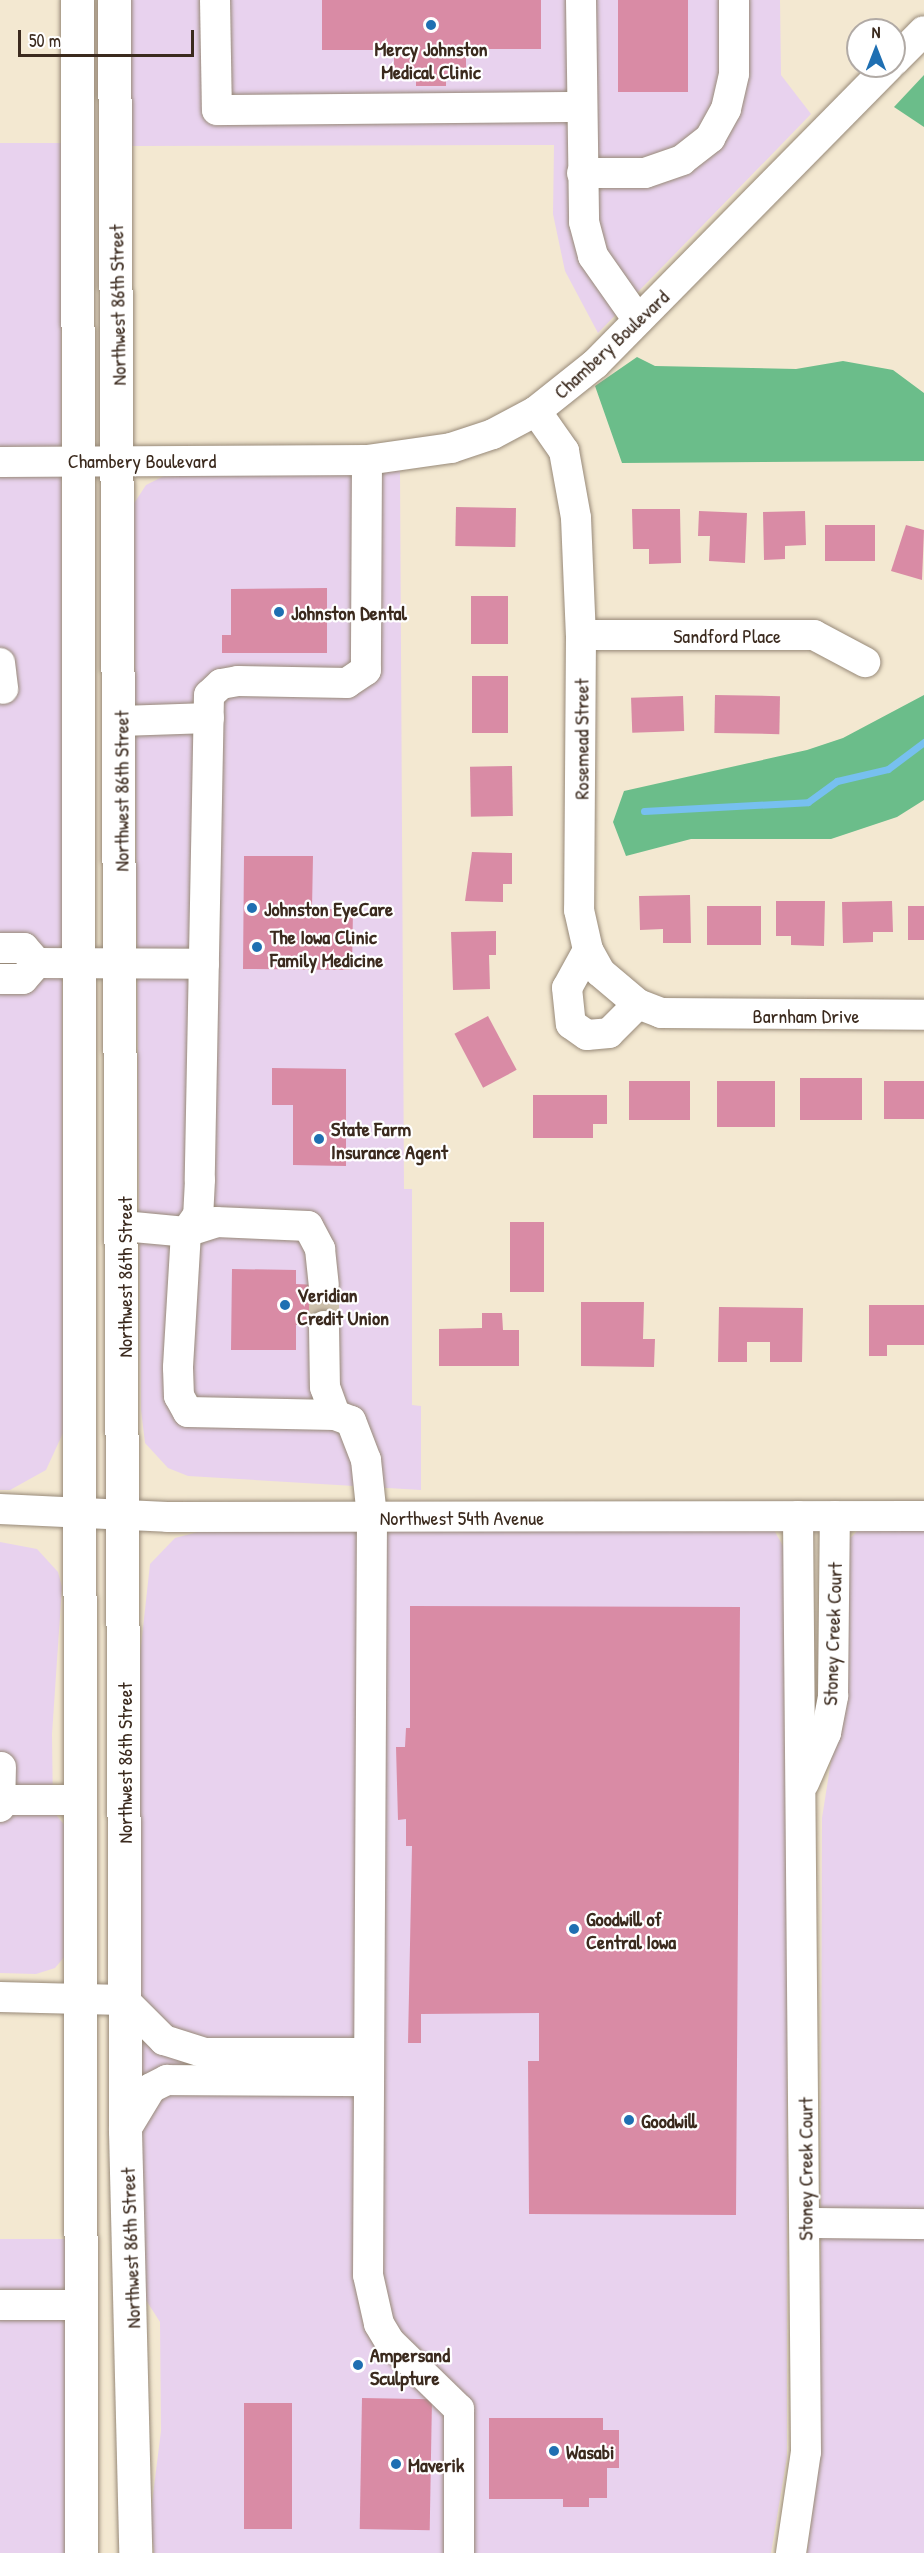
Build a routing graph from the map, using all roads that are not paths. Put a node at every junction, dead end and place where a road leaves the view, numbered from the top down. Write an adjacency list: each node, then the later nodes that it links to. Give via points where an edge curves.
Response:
1 (77, 0): 13 (main road, Northwest 86th Street)
2 (114, 0): 14 (main road, Northwest 86th Street)
3 (215, 0): 9 (street, via 217,110)
4 (581, 0): 9 (street)
5 (734, 0): 10 (street, via 734,74 726,109 710,138 682,160 645,173)
6 (924, 31): 7 (street)
7 (906, 49)
8 (877, 78): 11 (street, Chambery Boulevard)
9 (581, 107): 10 (street)
10 (582, 173): 11 (street, via 584,222 593,256)
11 (638, 320): 12 (street, Chambery Boulevard, via 566,390)
12 (536, 411): 15 (street, Chambery Boulevard, via 451,448); 17 (street, Rosemead Street, via 556,432 571,483)
13 (77, 460): 14 (street, Chambery Boulevard); 16 (street, Chambery Boulevard); 24 (main road, Northwest 86th Street)
14 (119, 460): 15 (street, Chambery Boulevard); 20 (main road, Northwest 86th Street)
15 (367, 460): 19 (street, via 366,670 347,683 221,684 209,695)
16 (0, 462)
17 (581, 635): 18 (street, Sandford Place, via 814,635); 22 (street, Rosemead Street, via 579,910)
18 (865, 662)
19 (209, 718): 20 (street); 25 (street)
20 (121, 721): 26 (main road, Northwest 86th Street)
21 (0, 948): 23 (street, via 24,948)
22 (588, 950): 28 (street, Rosemead Street, via 600,972); 28 (street, via 567,988 571,1024 587,1035 609,1034)
23 (37, 963): 24 (street); 27 (street, via 23,979)
24 (79, 964): 26 (street); 37 (main road, Northwest 86th Street)
25 (204, 964): 26 (street); 32 (street, via 198,1215)
26 (122, 966): 31 (main road, Northwest 86th Street)
27 (0, 979)
28 (638, 1004): 30 (street, Rosemead Street)
29 (924, 1015): 30 (street, Barnham Drive)
30 (687, 1016)
31 (123, 1226): 32 (street); 38 (main road, Northwest 86th Street)
32 (186, 1232): 33 (street, via 216,1222 308,1226 320,1249); 35 (street, via 178,1368 179,1396 189,1412)
33 (324, 1285)
34 (324, 1326): 35 (street, via 325,1387)
35 (335, 1415): 42 (street, via 351,1421 359,1438)
36 (0, 1509): 37 (street, Northwest 54th Avenue)
37 (80, 1512): 38 (street, Northwest 54th Avenue); 46 (main road, Northwest 86th Street)
38 (124, 1515): 42 (street, Northwest 54th Avenue); 50 (main road, Northwest 86th Street)
39 (798, 1516): 40 (street, Northwest 54th Avenue); 42 (street, Northwest 54th Avenue); 44 (street, Stoney Creek Court, via 798,1728)
40 (835, 1516): 41 (street, Northwest 54th Avenue); 44 (street, Stoney Creek Court, via 833,1696 826,1733)
41 (924, 1516)
42 (372, 1517): 51 (street)
43 (1, 1767): 45 (street)
44 (804, 1783): 53 (street, Stoney Creek Court)
45 (0, 1800): 46 (street); 47 (street)
46 (80, 1800): 48 (main road, Northwest 86th Street)
47 (0, 1807)
48 (81, 1996): 49 (street); 50 (street); 56 (main road, Northwest 86th Street)
49 (0, 1997)
50 (124, 2000): 51 (street, via 164,2040 205,2054); 52 (main road, Northwest 86th Street)
51 (369, 2067): 52 (street, via 166,2080 151,2088); 59 (street, via 368,2275 373,2307 390,2342 459,2409)
52 (125, 2131): 58 (main road, Northwest 86th Street)
53 (806, 2223): 54 (street); 60 (street, Stoney Creek Court, via 806,2451)
54 (924, 2224)
55 (0, 2304): 56 (street)
56 (80, 2305): 57 (main road, Northwest 86th Street)
57 (81, 2553)
58 (135, 2553)
59 (459, 2553)
60 (791, 2553)

